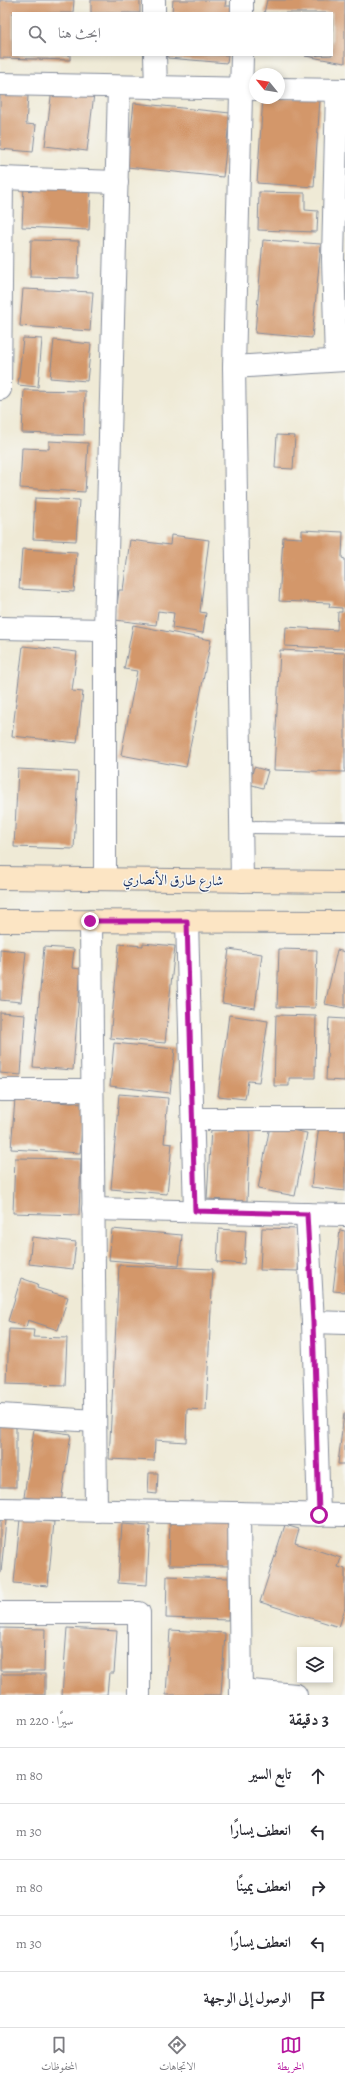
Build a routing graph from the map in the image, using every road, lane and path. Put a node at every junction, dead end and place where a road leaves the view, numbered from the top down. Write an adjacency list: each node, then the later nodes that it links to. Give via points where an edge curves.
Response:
1 (154, 0): 3 (street)
2 (242, 0): 4 (street)
3 (154, 12)
4 (242, 12)
5 (156, 56): 9 (street)
6 (242, 56): 10 (street)
7 (0, 84): 8 (street)
8 (119, 87): 9 (street); 14 (street)
9 (156, 88): 10 (street)
10 (249, 89): 17 (street)
11 (285, 90): 12 (street)
12 (341, 90): 15 (street)
13 (1, 178): 14 (street); 18 (street)
14 (117, 182): 20 (street)
15 (339, 259): 16 (street)
16 (340, 360): 17 (street)
17 (234, 367): 21 (street)
18 (0, 389)
19 (0, 628): 20 (street)
20 (105, 630): 24 (street)
21 (240, 827): 22 (lane); 25 (street)
22 (345, 828)
23 (0, 878): 24 (street, شارع طارق الأنصاري)
24 (105, 879): 25 (street, شارع طارق الأنصاري)
25 (242, 880): 26 (street, شارع طارق الأنصاري)
26 (345, 882)
27 (0, 920): 28 (street)
28 (90, 921): 29 (street); 32 (street)
29 (187, 921): 30 (street); 33 (street)
30 (345, 922)
31 (0, 1090): 32 (street)
32 (92, 1090): 35 (street)
33 (194, 1119): 34 (street); 36 (street)
34 (345, 1119)
35 (93, 1208): 36 (street); 42 (street)
36 (195, 1211): 37 (street)
37 (307, 1214): 38 (street); 39 (street)
38 (345, 1215)
39 (313, 1322): 40 (street); 46 (street)
40 (345, 1322)
41 (0, 1415): 42 (street)
42 (95, 1421): 44 (street)
43 (0, 1509): 44 (street)
44 (96, 1511): 45 (street)
45 (239, 1513): 46 (street); 49 (street)
46 (319, 1515): 47 (street)
47 (345, 1515)
48 (0, 1613): 50 (street, via 139,1613)
49 (241, 1692): 51 (street)
50 (139, 1695)
51 (296, 1695)

